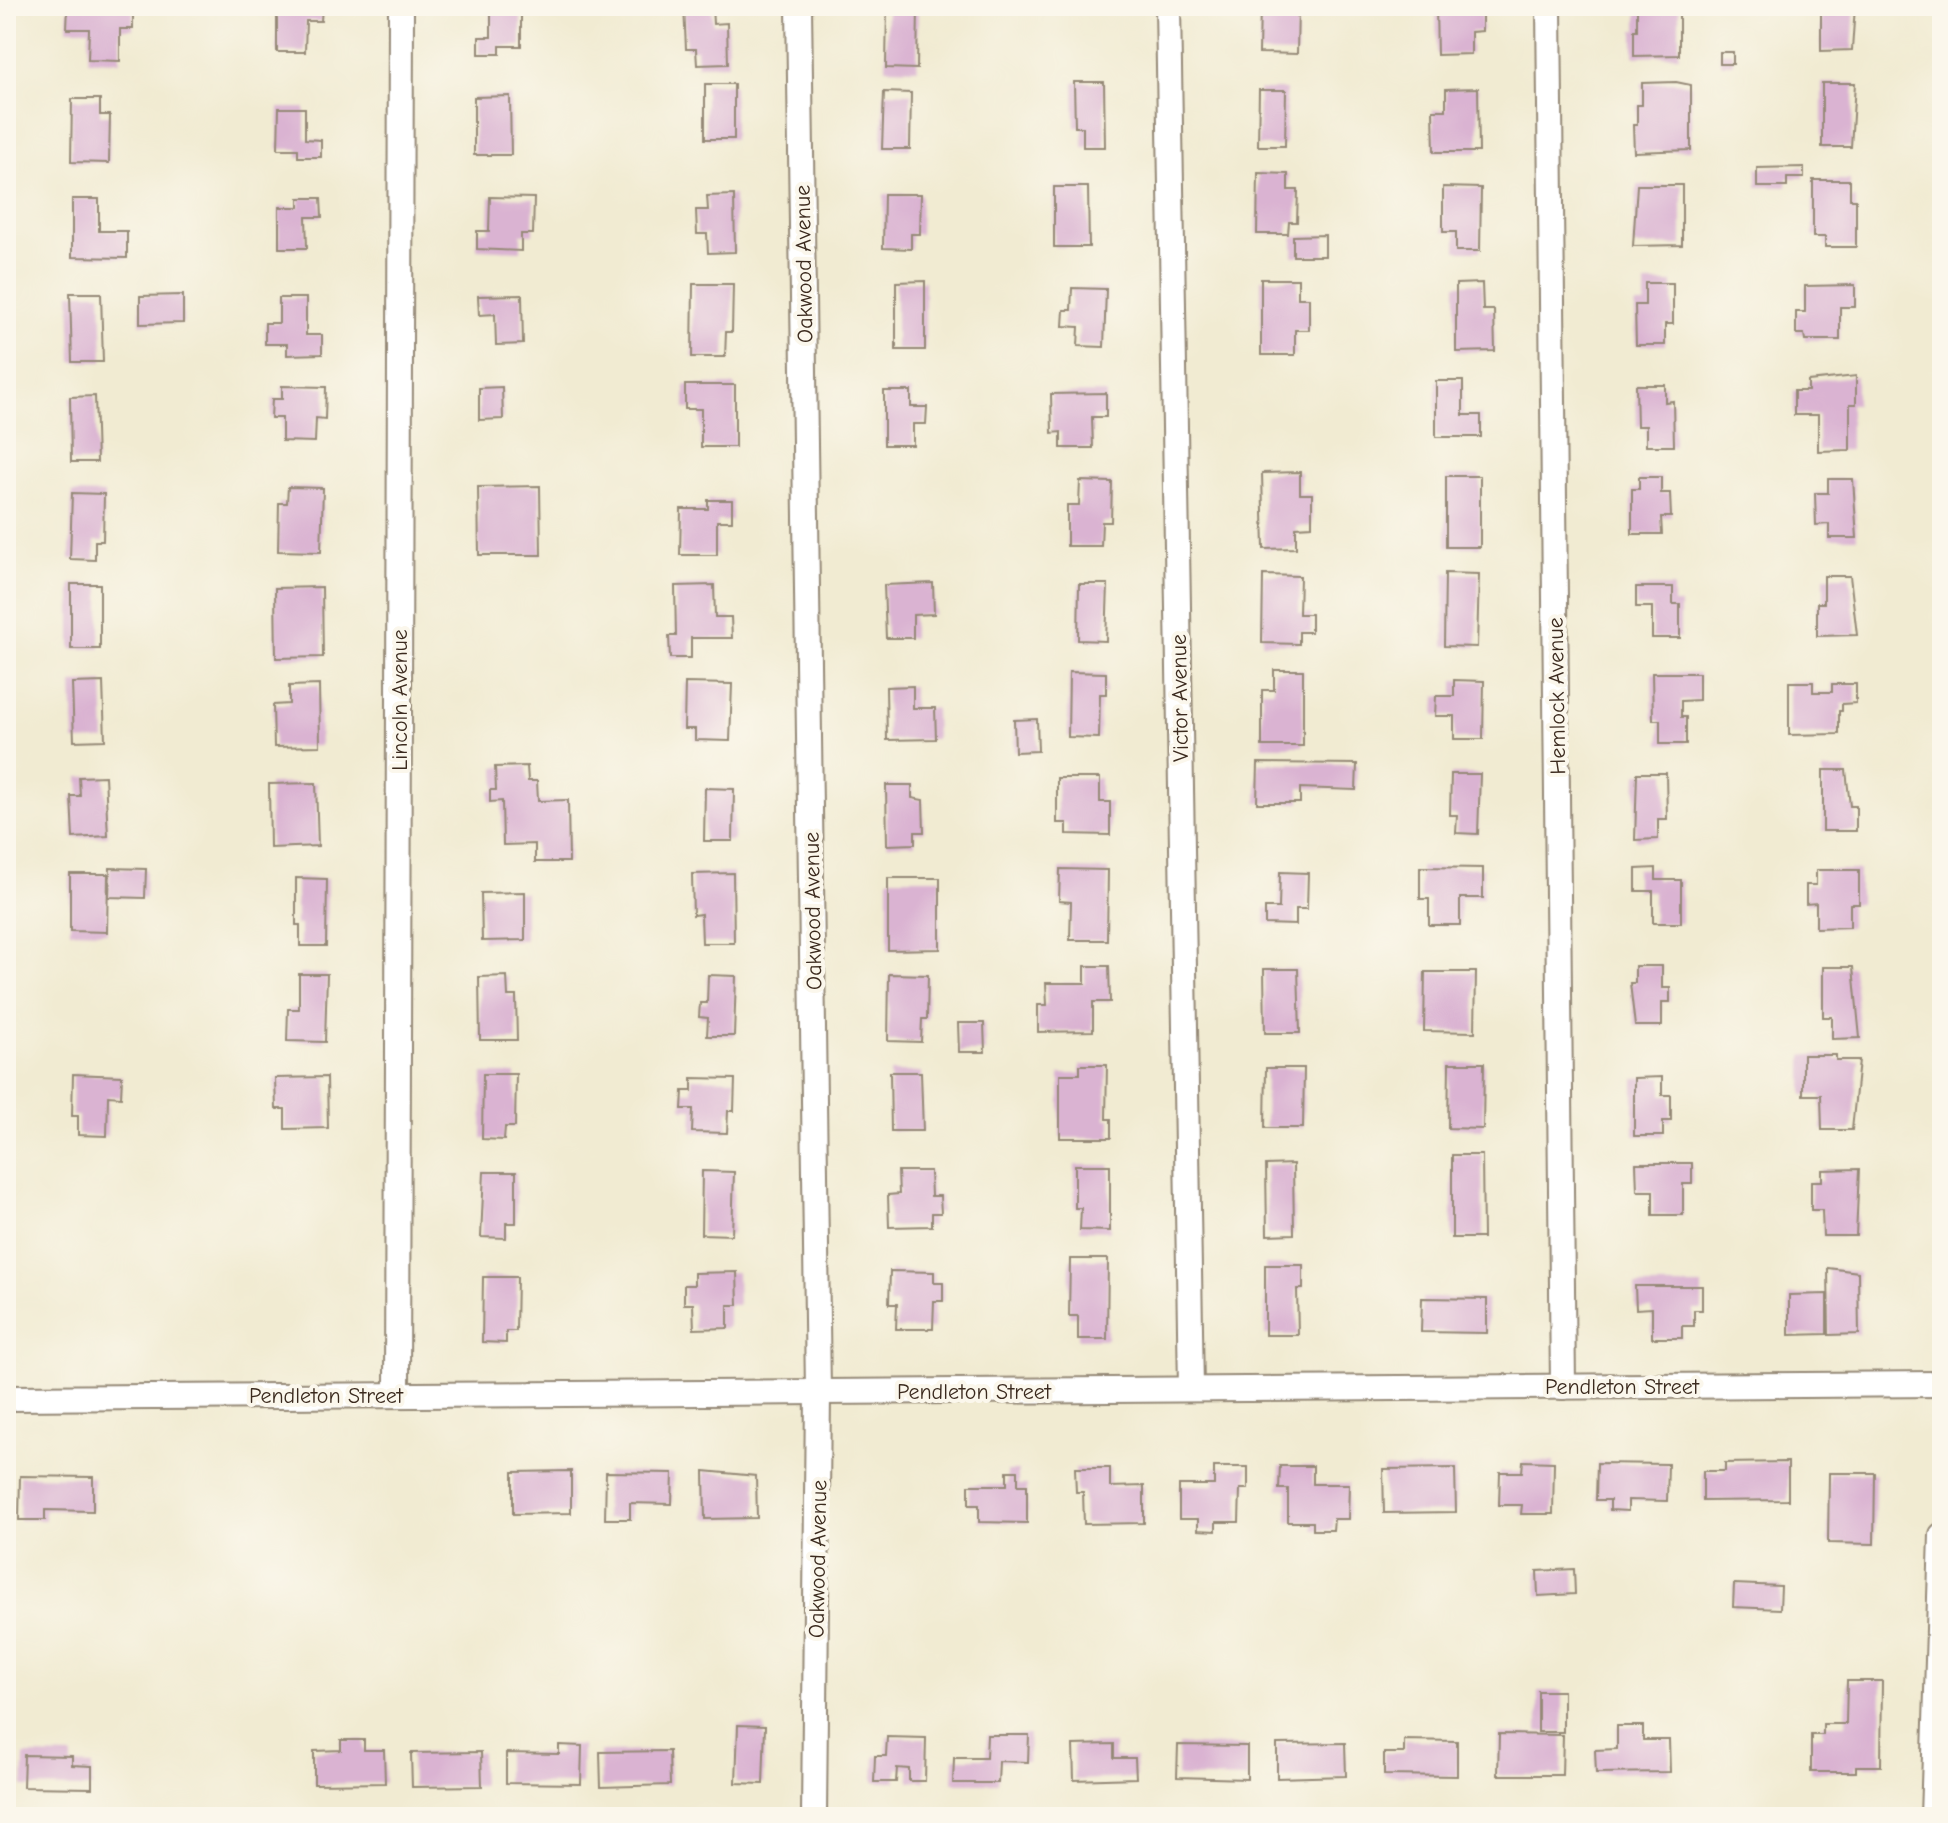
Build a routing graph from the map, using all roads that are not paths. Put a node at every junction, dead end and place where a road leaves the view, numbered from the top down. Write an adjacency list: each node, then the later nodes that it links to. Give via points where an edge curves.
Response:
1 (401, 6): 9 (street, Lincoln Avenue)
2 (799, 6): 8 (street, Oakwood Avenue)
3 (1168, 6): 7 (street, Victor Avenue)
4 (1549, 6): 6 (street, Hemlock Avenue)
5 (1942, 1384): 6 (street, Pendleton Street)
6 (1563, 1387): 7 (street, Pendleton Street)
7 (1191, 1389): 8 (street, Pendleton Street)
8 (818, 1392): 9 (street, Pendleton Street); 12 (street, Oakwood Avenue)
9 (397, 1395): 10 (street, Pendleton Street)
10 (6, 1398)
11 (1942, 1535): 13 (street)
12 (814, 1817)
13 (1933, 1817)

